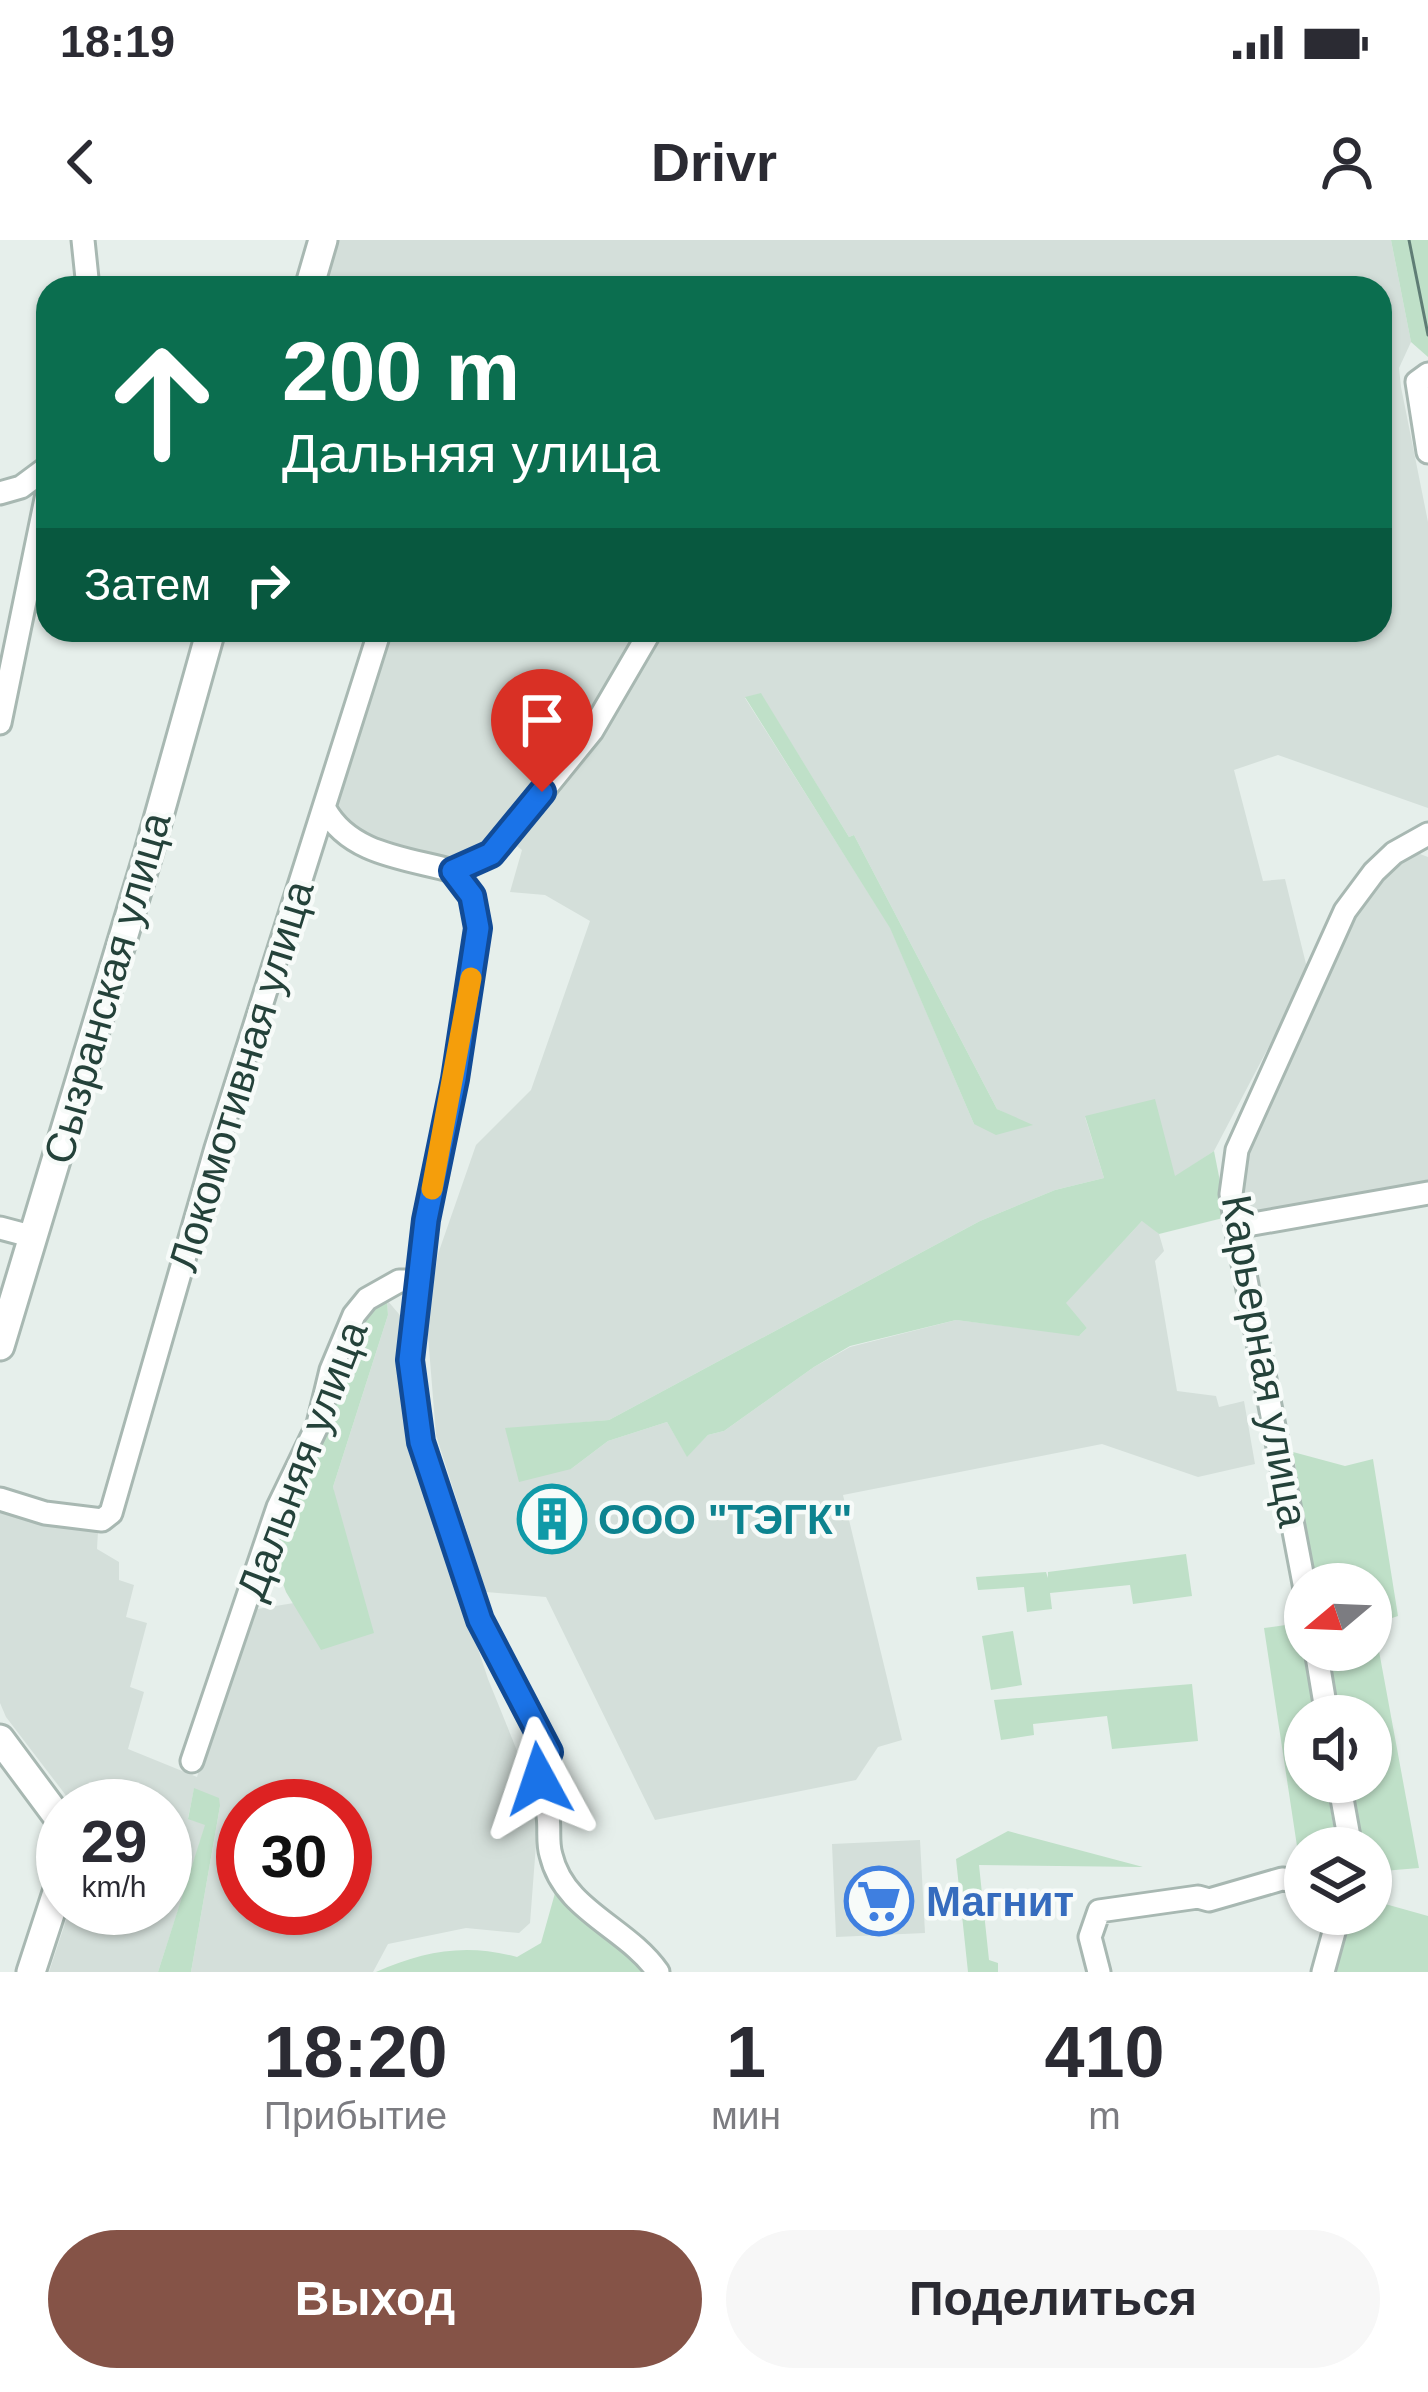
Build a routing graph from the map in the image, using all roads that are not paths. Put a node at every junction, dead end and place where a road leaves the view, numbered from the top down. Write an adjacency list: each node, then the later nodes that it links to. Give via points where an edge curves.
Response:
1 (83, 240): 3 (street)
2 (323, 240): 4 (street)
3 (87, 276)
4 (312, 276)
5 (1423, 378): 6 (street)
6 (1428, 452)
7 (36, 476): 8 (street)
8 (0, 493)
9 (36, 547): 13 (street)
10 (208, 642): 20 (street, Сызранская улица)
11 (376, 642): 14 (street, Локомотивная улица)
12 (644, 642): 16 (street, via 592,731 517,824 491,854)
13 (0, 723)
14 (326, 809): 16 (street, via 352,843); 23 (street, Локомотивная улица, via 216,1148 111,1513 102,1520 45,1513)
15 (1428, 834): 18 (street, Карьерная улица, via 1384,863 1346,911 1237,1150)
16 (453, 871): 21 (street, via 472,896 478,928)
17 (1428, 1193): 18 (street)
18 (1236, 1227): 24 (street, Карьерная улица)
19 (0, 1228): 20 (street)
20 (34, 1237): 22 (street, Сызранская улица)
21 (417, 1280): 26 (street, Дальняя улица, via 399,1281 354,1315); 32 (street, via 410,1360 421,1442 480,1620 549,1752 539,1779 549,1851 576,1902 633,1941)
22 (0, 1346)
23 (0, 1499)
24 (1300, 1563)
25 (0, 1739): 27 (street)
26 (192, 1761)
27 (36, 1788)
28 (1284, 1879): 33 (street, via 1209,1900 1099,1911 1090,1937)
29 (43, 1935): 31 (street)
30 (1334, 1935): 34 (street)
31 (31, 1972)
32 (658, 1972)
33 (1099, 1972)
34 (1323, 1972)

